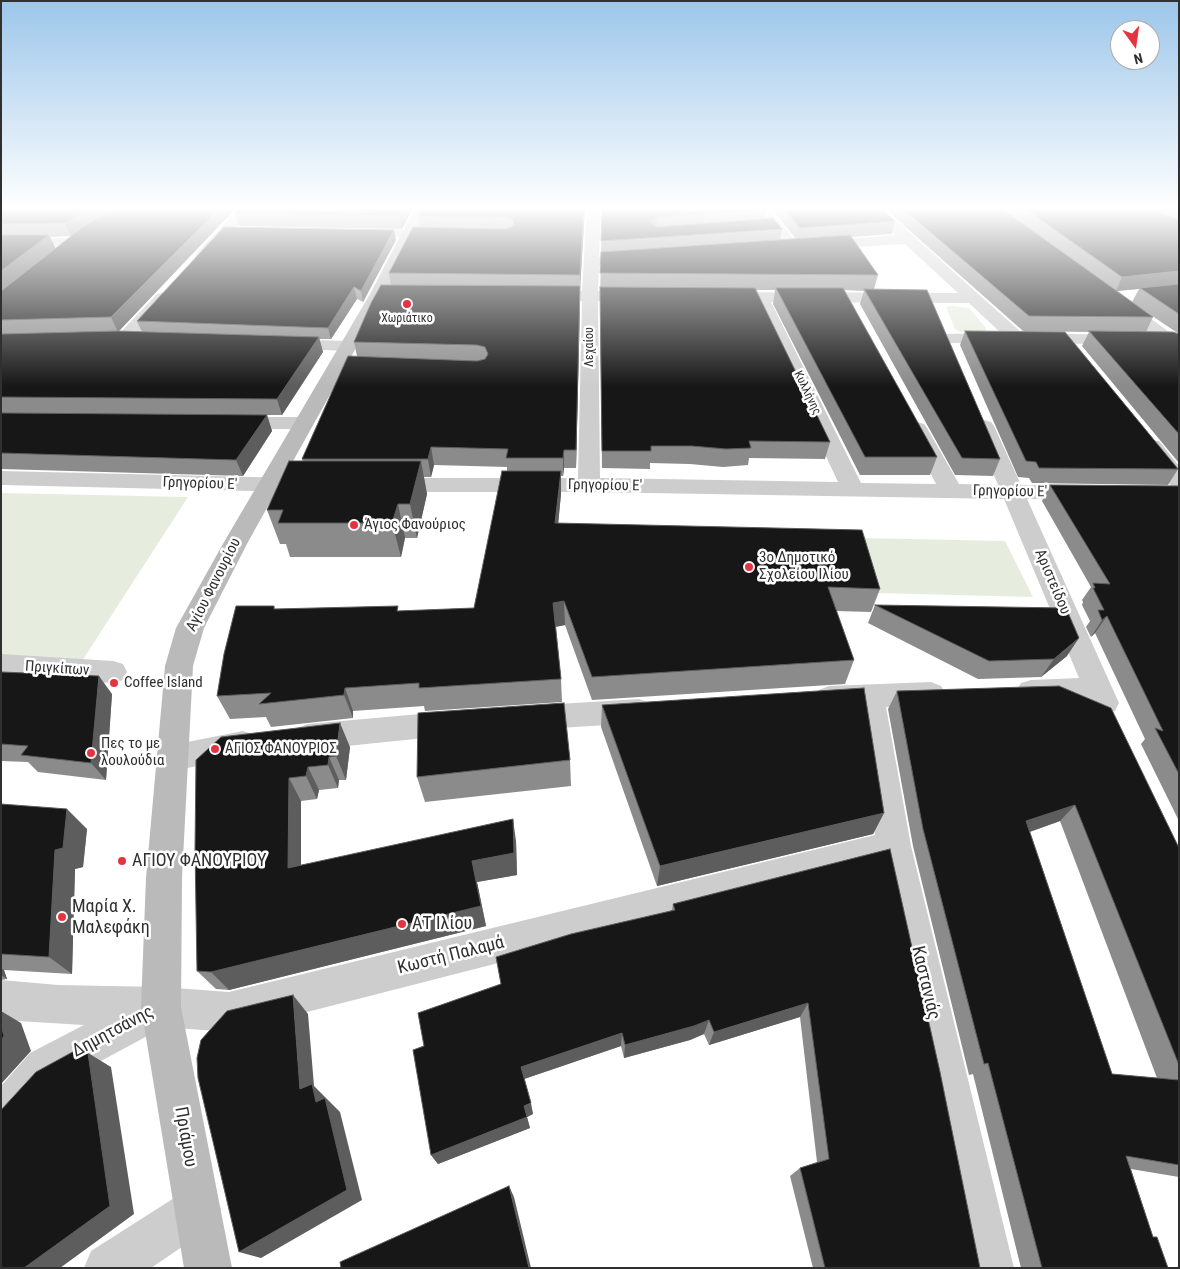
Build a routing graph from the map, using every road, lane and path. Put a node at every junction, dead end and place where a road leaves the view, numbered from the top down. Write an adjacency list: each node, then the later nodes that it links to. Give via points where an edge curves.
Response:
1 (397, 267): 20 (street, Αγίου Φανουρίου, via 387,294)
2 (591, 267): 6 (street, Λεχαίου)
3 (938, 267): 12 (street)
4 (171, 289): 16 (street)
5 (532, 296): 6 (street)
6 (590, 296): 7 (street); 32 (street, Λεχαίου)
7 (655, 296)
8 (1131, 296): 18 (street, via 1108,295)
9 (702, 297): 10 (street)
10 (760, 297): 11 (street, via 851,306); 33 (street, Κυλλήνης)
11 (929, 298): 12 (street); 13 (street, via 950,347)
12 (970, 298): 13 (street)
13 (1017, 338): 14 (street)
14 (1063, 338): 18 (street); 21 (street)
15 (105, 339): 16 (street)
16 (124, 339): 17 (street)
17 (143, 339)
18 (1176, 342)
19 (269, 343): 20 (street)
20 (345, 360): 25 (street, Αγίου Φανουρίου)
21 (1081, 361)
22 (978, 411): 35 (street, Αριστείδου)
23 (910, 415): 34 (street)
24 (216, 423): 25 (street)
25 (303, 424): 31 (street, Αγίου Φανουρίου)
26 (1136, 428): 28 (street)
27 (1, 478): 31 (street, Γρηγορίου Ε')
28 (1179, 481)
29 (316, 485): 31 (street, Γρηγορίου Ε')
30 (364, 485): 32 (street, Γρηγορίου Ε')
31 (267, 486): 46 (street, Αγίου Φανουρίου, via 190,628 179,666)
32 (589, 486): 33 (street, Γρηγορίου Ε')
33 (853, 490): 34 (street, Γρηγορίου Ε')
34 (952, 491): 35 (street, Γρηγορίου Ε')
35 (1014, 493): 36 (street, Γρηγορίου Ε'); 39 (street, Αριστείδου)
36 (1101, 494)
37 (1, 665): 38 (street, Πριγκίπων)
38 (113, 672)
39 (1097, 689): 40 (street); 45 (street, Αριστείδου)
40 (1008, 692)
41 (958, 693): 42 (street)
42 (869, 696): 43 (street); 47 (street, Καστανιάς)
43 (800, 700)
44 (663, 709): 46 (street, via 419,725 238,745)
45 (1118, 733)
46 (172, 758): 49 (street, Αγίου Φανουρίου, via 164,878)
47 (894, 846): 49 (street, Κωστή Παλαμά, via 229,1012); 54 (street, Καστανιάς)
48 (1, 1000): 49 (street, Κωστή Παλαμά, via 58,1005)
49 (161, 1007): 50 (street, Δημητσάνης, via 45,1068); 51 (street, Πριάμου)
50 (1, 1119)
51 (198, 1209): 52 (street); 53 (street, Πριάμου)
52 (108, 1268)
53 (208, 1268)
54 (990, 1268)

